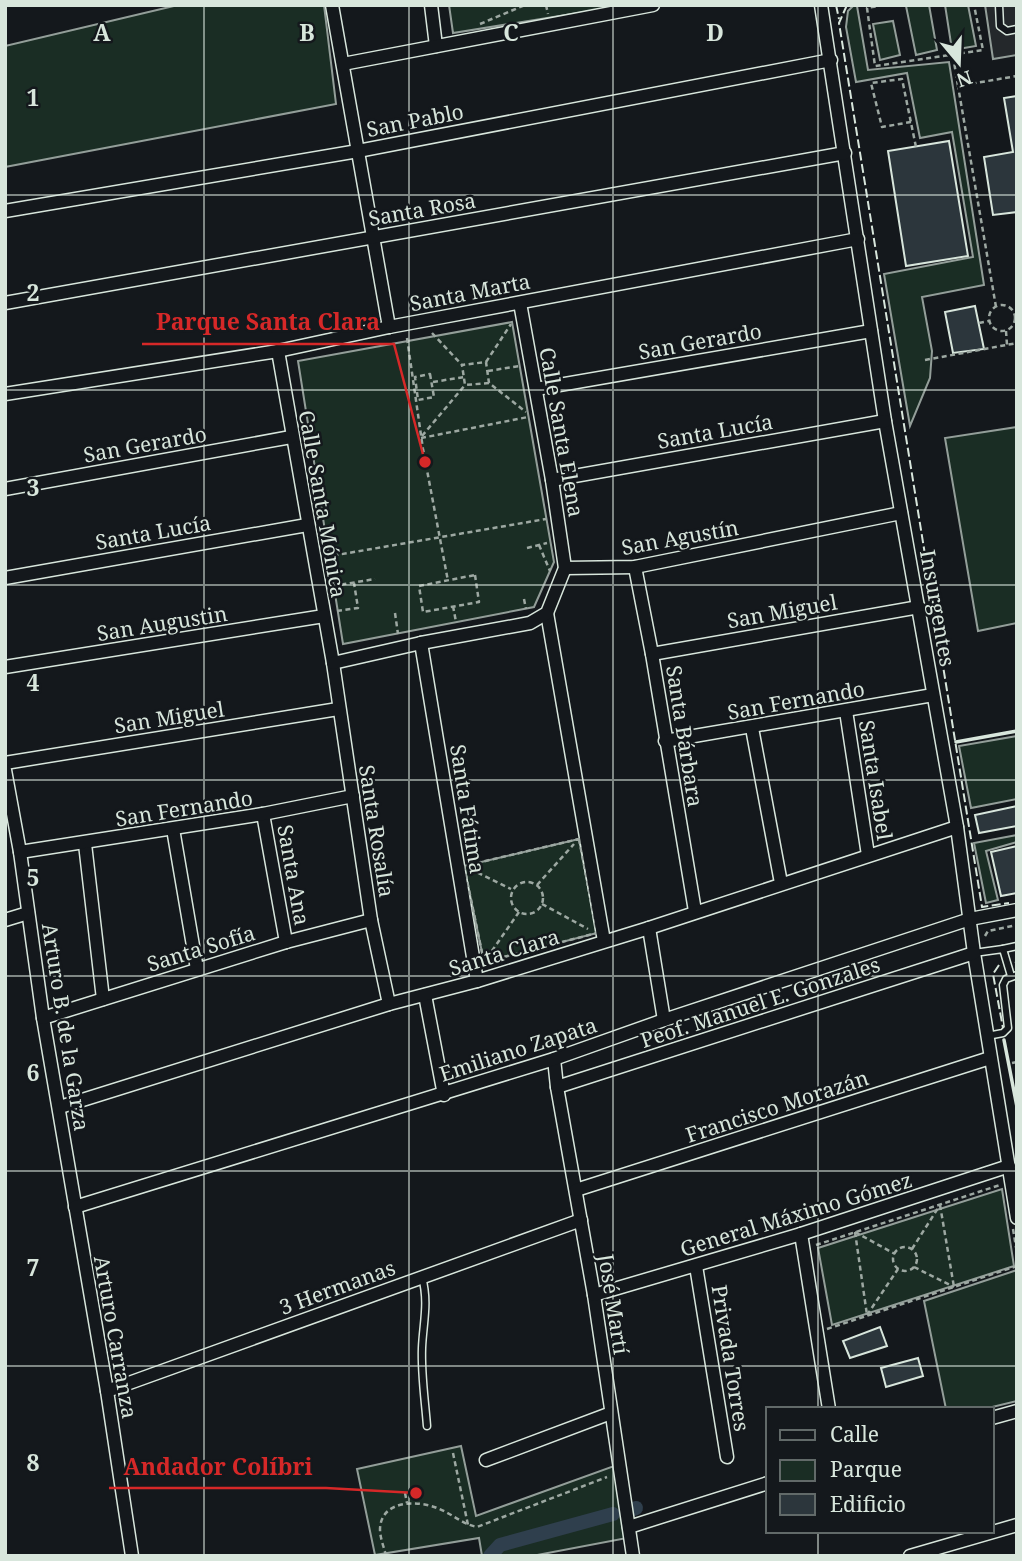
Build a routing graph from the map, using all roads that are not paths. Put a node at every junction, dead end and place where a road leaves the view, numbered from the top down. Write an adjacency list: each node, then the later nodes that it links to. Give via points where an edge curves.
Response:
1 (332, 5): 9 (street)
2 (431, 5): 7 (street)
3 (653, 5): 7 (street)
4 (821, 5): 8 (street, Insurgentes)
5 (999, 5): 6 (lane, via 1000,26 1007,31)
6 (1017, 29)
7 (436, 46): 9 (street)
8 (831, 60): 10 (street, San Pablo); 11 (street, Insurgentes)
9 (343, 64): 10 (street)
10 (358, 151): 12 (street, San Pablo); 13 (street)
11 (845, 153): 13 (street, Santa Rosa); 14 (street, Insurgentes)
12 (5, 211)
13 (374, 237): 15 (street, Santa Rosa); 17 (street)
14 (858, 239): 16 (street, Santa Marta); 18 (street, Insurgentes)
15 (5, 303)
16 (520, 303): 17 (street, Santa Marta); 20 (street, Calle Santa Elena)
17 (389, 327): 19 (street, Santa Marta)
18 (871, 331): 20 (street, San Gerardo); 22 (street, Insurgentes)
19 (278, 351): 21 (street, Santa Marta); 23 (street, Calle Santa Mónica)
20 (536, 389): 24 (street, Calle Santa Elena)
21 (5, 394)
22 (885, 421): 24 (street, Santa Lucía); 26 (street, Insurgentes)
23 (291, 437): 25 (street, San Gerardo); 27 (street, Calle Santa Mónica)
24 (552, 480): 28 (street, Calle Santa Elena)
25 (5, 489)
26 (901, 513): 29 (street, San Agustín); 31 (street, Insurgentes)
27 (307, 525): 30 (street, Santa Lucía); 33 (street, Calle Santa Mónica)
28 (561, 565): 29 (street, San Agustín); 32 (street)
29 (635, 567): 35 (street, Santa Bárbara)
30 (5, 578)
31 (919, 607): 35 (street, San Miguel); 38 (street, Insurgentes)
32 (547, 613): 34 (street, via 530,622); 60 (street)
33 (329, 614): 36 (street, Calle Santa Mónica); 37 (street, San Augustin)
34 (421, 643): 36 (street); 67 (street, Santa Fátima)
35 (652, 654): 42 (street, Santa Bárbara)
36 (333, 663): 39 (street, Santa Rosalía)
37 (5, 667)
38 (933, 695): 40 (street, San Fernando); 47 (street, Insurgentes)
39 (338, 709): 43 (street, San Miguel); 45 (street, Santa Rosalía)
40 (846, 711): 41 (street, San Fernando); 51 (street, Santa Isabel)
41 (752, 727): 42 (street, San Fernando); 52 (street)
42 (665, 741): 54 (street, Santa Bárbara)
43 (5, 763)
44 (5, 770): 50 (street, Arturo B. de la Garza)
45 (353, 796): 46 (street, San Fernando); 58 (street, Santa Rosalía)
46 (263, 814): 48 (street, San Fernando); 61 (street, Santa Ana)
47 (957, 827): 51 (street, Santa Clara); 56 (street, Insurgentes)
48 (173, 829): 49 (street, San Fernando); 65 (street)
49 (85, 844): 50 (street, San Fernando); 69 (street)
50 (20, 852): 55 (street, Arturo B. de la Garza)
51 (868, 855): 52 (street, Santa Clara)
52 (781, 883): 54 (street, Santa Clara)
53 (1017, 910): 56 (street, Emiliano Zapata)
54 (695, 911): 59 (street, Santa Clara)
55 (28, 913): 57 (street); 71 (street, Arturo B. de la Garza)
56 (970, 919): 64 (street, Insurgentes); 72 (street, Emiliano Zapata)
57 (5, 920)
58 (371, 920): 61 (street, Santa Sofía); 70 (street, Santa Rosalía)
59 (649, 928): 60 (street, Santa Clara); 72 (street)
60 (601, 937): 67 (street, Santa Clara)
61 (286, 942): 65 (street, Santa Sofía)
62 (1017, 946): 63 (lane)
63 (1003, 949): 64 (lane); 66 (lane)
64 (974, 953): 73 (street, Insurgentes); 76 (street, Peof. Manuel E. Gonzales)
65 (197, 969): 69 (street, Santa Sofía)
66 (1014, 975): 73 (lane, via 1003,985 1008,1028)
67 (477, 981): 68 (street, Santa Clara)
68 (425, 995): 70 (street, Santa Clara); 77 (street)
69 (103, 999): 71 (street, Santa Sofía)
70 (389, 1004): 78 (street, Santa Clara)
71 (43, 1018): 78 (street, Arturo B. de la Garza)
72 (664, 1020): 75 (street, Emiliano Zapata)
73 (987, 1036): 74 (street, Insurgentes)
74 (990, 1058): 79 (street, Insurgentes); 80 (street, Francisco Morazán)
75 (554, 1059): 76 (street, José Martí); 77 (street, Emiliano Zapata)
76 (557, 1087): 80 (street, José Martí)
77 (444, 1094): 81 (street, Emiliano Zapata)
78 (60, 1107): 81 (street, Arturo B. de la Garza)
79 (1009, 1166): 82 (street, Insurgentes); 84 (street, General Máximo Gómez)
80 (576, 1190): 83 (street, José Martí)
81 (75, 1207): 88 (street, Arturo Carranza)
82 (1017, 1218)
83 (581, 1220): 86 (street, 3 Hermanas); 87 (street, José Martí)
84 (801, 1234): 85 (street, General Máximo Gómez); 89 (street)
85 (696, 1266): 87 (street, General Máximo Gómez); 94 (street, Privada Torres)
86 (422, 1278): 88 (street, 3 Hermanas); 93 (lane, via 427,1312 422,1350)
87 (594, 1295): 91 (street, José Martí)
88 (107, 1391): 101 (street, Arturo Carranza)
89 (829, 1407)
90 (1017, 1411): 92 (street)
91 (611, 1413): 95 (street); 98 (street, José Martí)
92 (994, 1417)
93 (427, 1426)
94 (727, 1457)
95 (486, 1460)
96 (766, 1484): 98 (street)
97 (1017, 1525): 99 (street)
98 (629, 1527): 102 (street, José Martí)
99 (994, 1532)
100 (990, 1533): 103 (street)
101 (132, 1556)
102 (633, 1556)
103 (911, 1556)

